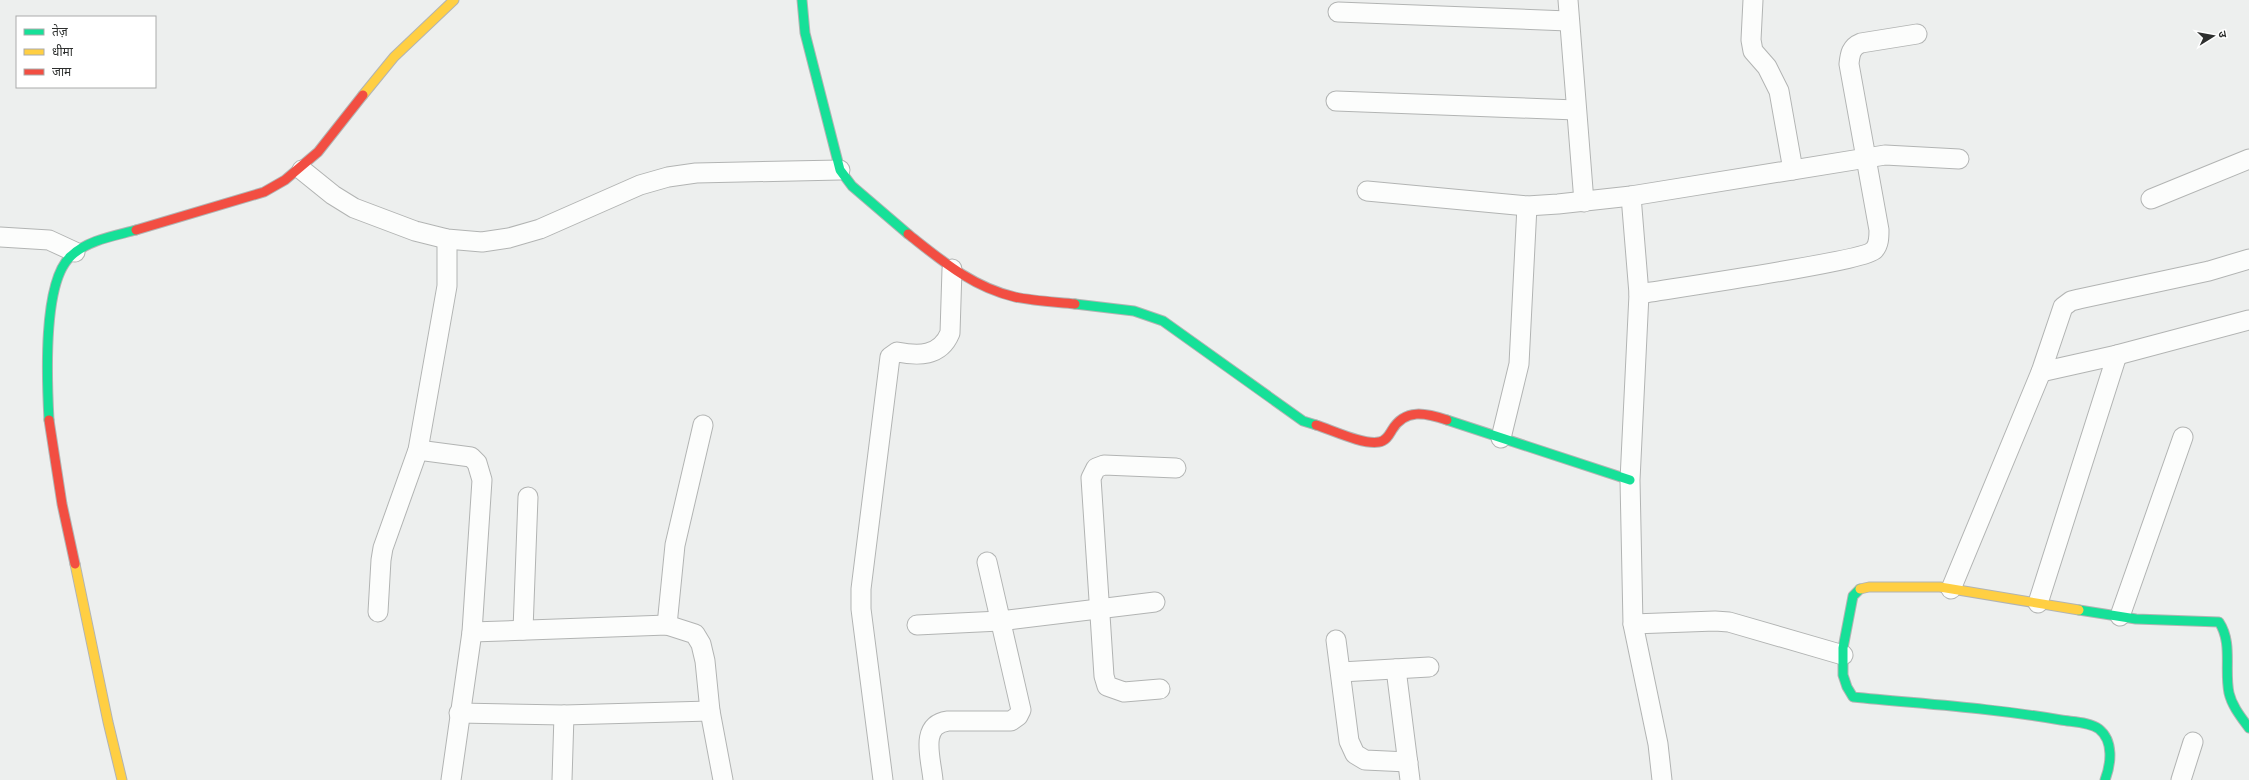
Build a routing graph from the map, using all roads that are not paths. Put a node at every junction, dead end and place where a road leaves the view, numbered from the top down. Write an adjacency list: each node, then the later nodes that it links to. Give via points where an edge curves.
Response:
1 (454, 0): 13 (street, via 398,52 319,153)
2 (802, 0): 14 (street, via 805,33)
3 (1568, 0): 6 (street)
4 (1753, 0): 15 (street, via 1753,52 1779,91)
5 (1338, 12): 6 (street)
6 (1568, 21): 9 (street)
7 (1917, 34): 10 (street, via 1861,43 1854,46 1850,54 1849,64)
8 (1336, 101): 9 (street)
9 (1576, 110): 19 (street)
10 (1865, 158): 11 (street, via 1885,156); 15 (street); 26 (street, via 1879,230 1879,241 1874,251 1863,256 1821,264)
11 (1960, 159)
12 (2249, 159): 18 (street)
13 (302, 170): 22 (street, via 354,208 415,232); 23 (street, via 282,184 264,192 100,240)
14 (840, 170): 22 (street, via 696,173 668,177 640,185 532,231 509,238 482,242); 25 (street, via 852,186)
15 (1793, 170): 17 (street)
16 (1367, 191): 20 (street)
17 (1631, 196): 19 (street); 26 (street)
18 (2151, 199)
19 (1584, 202): 20 (street)
20 (1527, 206): 32 (street, via 1519,364)
21 (0, 236): 23 (street, via 49,240)
22 (447, 239): 33 (street, via 447,286)
23 (75, 252): 62 (street, via 69,256 59,272 50,317 47,342 50,426 72,548)
24 (2249, 260): 29 (street, via 2071,301 2063,307 2058,318)
25 (952, 269): 32 (street, via 979,285 1015,297 1134,311 1163,321 1303,421 1364,441 1379,442 1387,438 1396,423 1404,416 1416,413 1432,415); 66 (street, via 950,333 947,341 940,348 923,355 897,352 890,357 861,589 861,609)
26 (1638, 294): 35 (street)
27 (2249, 320): 28 (street)
28 (2117, 355): 29 (street); 40 (street)
29 (2041, 372): 38 (street)
30 (704, 425): 46 (street, via 675,545)
31 (2182, 437): 43 (street)
32 (1501, 438): 35 (street)
33 (418, 450): 42 (street, via 383,548); 49 (street, via 471,457 481,471)
34 (1176, 468): 41 (street, via 1104,465 1096,468 1091,478 1090,489)
35 (1630, 480): 45 (street)
36 (528, 497): 48 (street)
37 (987, 562): 44 (street)
38 (1951, 589): 40 (street); 51 (street, via 1860,589 1853,596)
39 (1155, 602): 41 (street)
40 (2038, 603): 43 (street)
41 (1098, 608): 44 (street); 55 (street, via 1107,686 1124,692)
42 (378, 612)
43 (2120, 616): 59 (street, via 2171,622 2219,622 2224,627 2226,637 2232,705)
44 (1000, 621): 47 (street); 67 (street, via 1019,700 1018,716 1011,721 938,722 932,728 929,737)
45 (1633, 624): 51 (street, via 1729,622); 68 (street, via 1658,744)
46 (668, 625): 48 (street); 56 (street, via 695,634 701,644)
47 (917, 625)
48 (524, 630): 49 (street)
49 (472, 632): 57 (street)
50 (1336, 640): 54 (street)
51 (1843, 655): 69 (street, via 1844,682 1854,697 2032,715 2100,727 2111,758)
52 (1428, 667): 53 (street)
53 (1396, 669): 54 (street); 61 (street)
54 (1341, 672): 61 (street, via 1349,741 1355,754 1365,760)
55 (1160, 689)
56 (710, 711): 58 (street); 65 (street)
57 (459, 713): 58 (street); 63 (street)
58 (564, 715): 64 (street)
59 (2249, 728)
60 (2193, 742): 70 (street)
61 (1409, 771)
62 (122, 780)
63 (451, 780)
64 (562, 780)
65 (723, 780)
66 (882, 780)
67 (933, 780)
68 (1662, 780)
69 (2105, 780)
70 (2181, 780)

